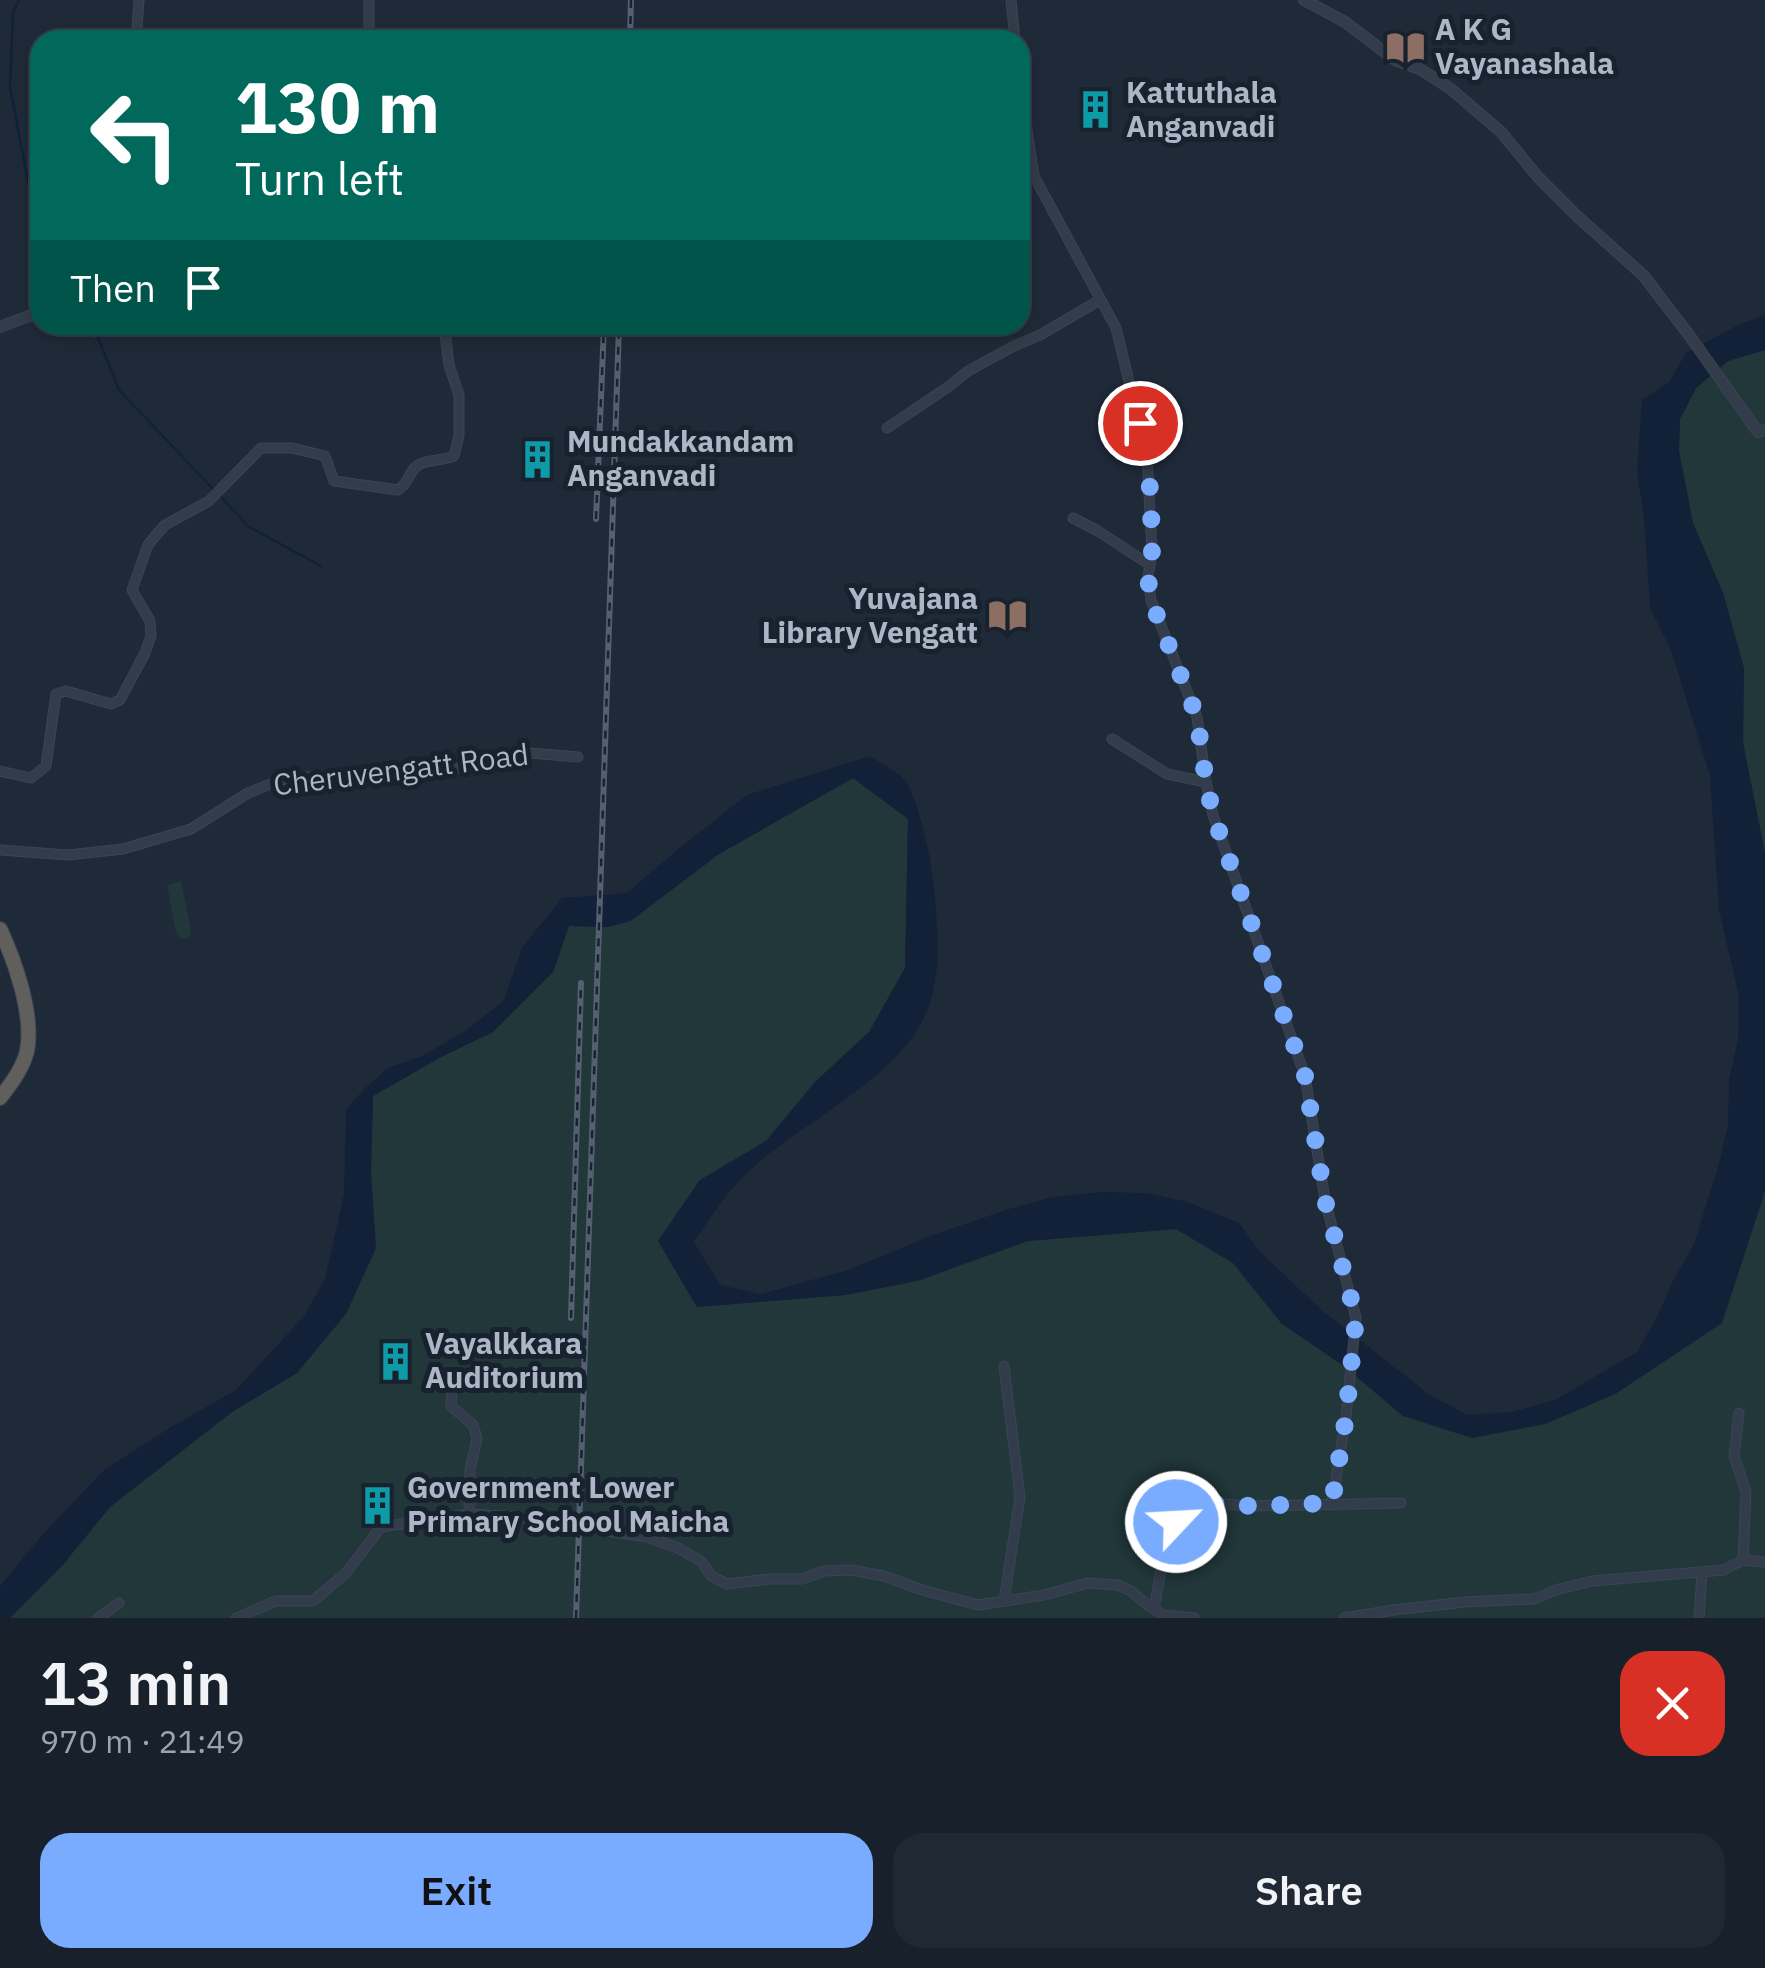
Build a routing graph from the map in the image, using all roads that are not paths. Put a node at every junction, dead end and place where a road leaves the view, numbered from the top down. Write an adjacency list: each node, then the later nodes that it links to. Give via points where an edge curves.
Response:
1 (138, 0): 5 (street)
2 (369, 0): 6 (street)
3 (1011, 0): 7 (street)
4 (1304, 0): 16 (street, via 1451,89 1501,132 1538,178 1643,275 1758,432)
5 (136, 30)
6 (368, 30)
7 (1014, 30)
8 (1030, 150): 10 (street)
9 (1030, 175): 10 (street)
10 (1034, 176): 11 (street)
11 (1100, 300): 15 (street, via 968,370); 18 (street, via 1116,328 1148,456)
12 (30, 316): 13 (street)
13 (0, 327)
14 (445, 335): 21 (street, via 459,395 454,456 422,463 398,490 334,480 324,456 310,451 261,448 214,497 165,525 148,545 132,590 150,621 149,643 120,700 56,694 46,766 32,778)
15 (887, 428)
16 (1765, 430)
17 (1073, 518): 18 (street)
18 (1150, 565): 22 (street, via 1151,600 1197,717)
19 (1112, 739): 22 (street, via 1166,774)
20 (578, 756): 23 (street, Cheruvengatt Road, via 530,753 445,771 280,780 191,830 123,849 68,855)
21 (0, 771)
22 (1206, 782): 29 (street, via 1305,1076 1325,1200 1356,1318)
23 (0, 850)
24 (0, 929): 25 (highway, via 18,973 29,1029 27,1053)
25 (0, 1098)
26 (1004, 1366): 37 (street, via 1020,1497)
27 (453, 1374): 31 (street, via 451,1406 473,1425 477,1438)
28 (1739, 1413): 34 (street, via 1734,1456 1746,1492)
29 (1332, 1503): 30 (street); 39 (street, via 1188,1505 1178,1511)
30 (1402, 1503)
31 (469, 1514): 32 (street); 41 (street, via 381,1527 346,1573 313,1601 276,1600)
32 (549, 1519)
33 (582, 1527): 37 (street, via 678,1548 726,1584 851,1570 978,1605)
34 (1743, 1560): 35 (street); 36 (street)
35 (1765, 1562)
36 (1702, 1572): 43 (street, via 1593,1581 1534,1599); 44 (street)
37 (1004, 1600): 39 (street, via 1118,1585)
38 (119, 1603): 40 (street)
39 (1154, 1609): 42 (street)
40 (98, 1618)
41 (236, 1618)
42 (1194, 1618)
43 (1344, 1618)
44 (1699, 1618)

